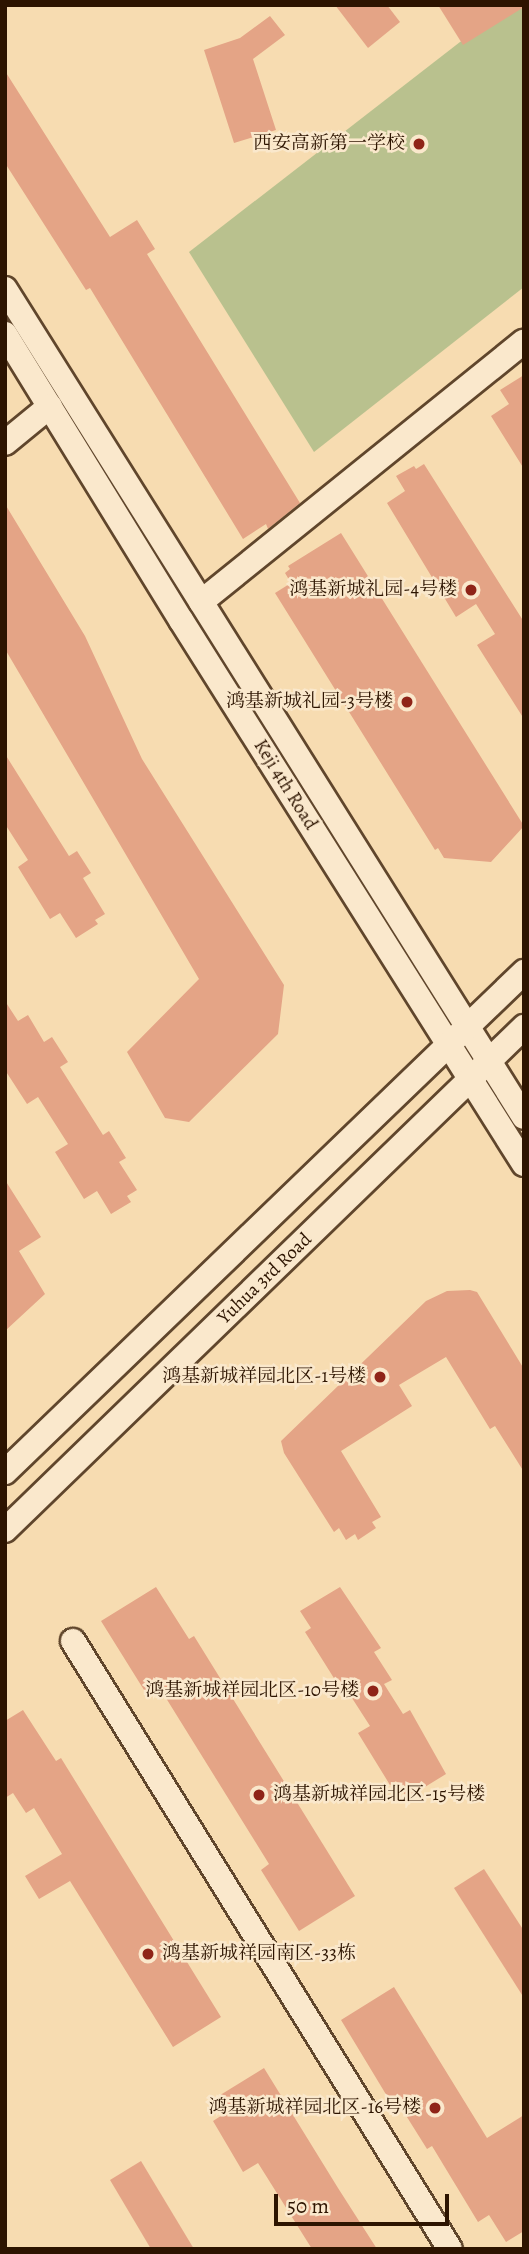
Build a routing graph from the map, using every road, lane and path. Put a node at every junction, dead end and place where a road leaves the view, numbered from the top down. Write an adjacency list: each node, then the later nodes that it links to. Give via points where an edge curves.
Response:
1 (5, 289): 6 (street, Keji 4th Road)
2 (5, 334): 4 (street, Keji 4th Road)
3 (524, 341): 6 (street)
4 (50, 406): 5 (street); 10 (street, Keji 4th Road)
5 (5, 443)
6 (201, 602): 9 (street, Keji 4th Road)
7 (524, 972): 9 (street)
8 (524, 1027): 11 (street, Yuhua 3rd Road)
9 (466, 1028): 10 (street); 11 (street, Keji 4th Road)
10 (449, 1045): 12 (street, Keji 4th Road); 15 (street)
11 (489, 1062): 12 (street, Yuhua 3rd Road); 13 (street, Keji 4th Road)
12 (471, 1080): 14 (street, Keji 4th Road); 16 (street, Yuhua 3rd Road)
13 (524, 1117)
14 (524, 1164)
15 (5, 1472)
16 (5, 1530)
17 (73, 1641): 18 (street)
18 (450, 2249)

